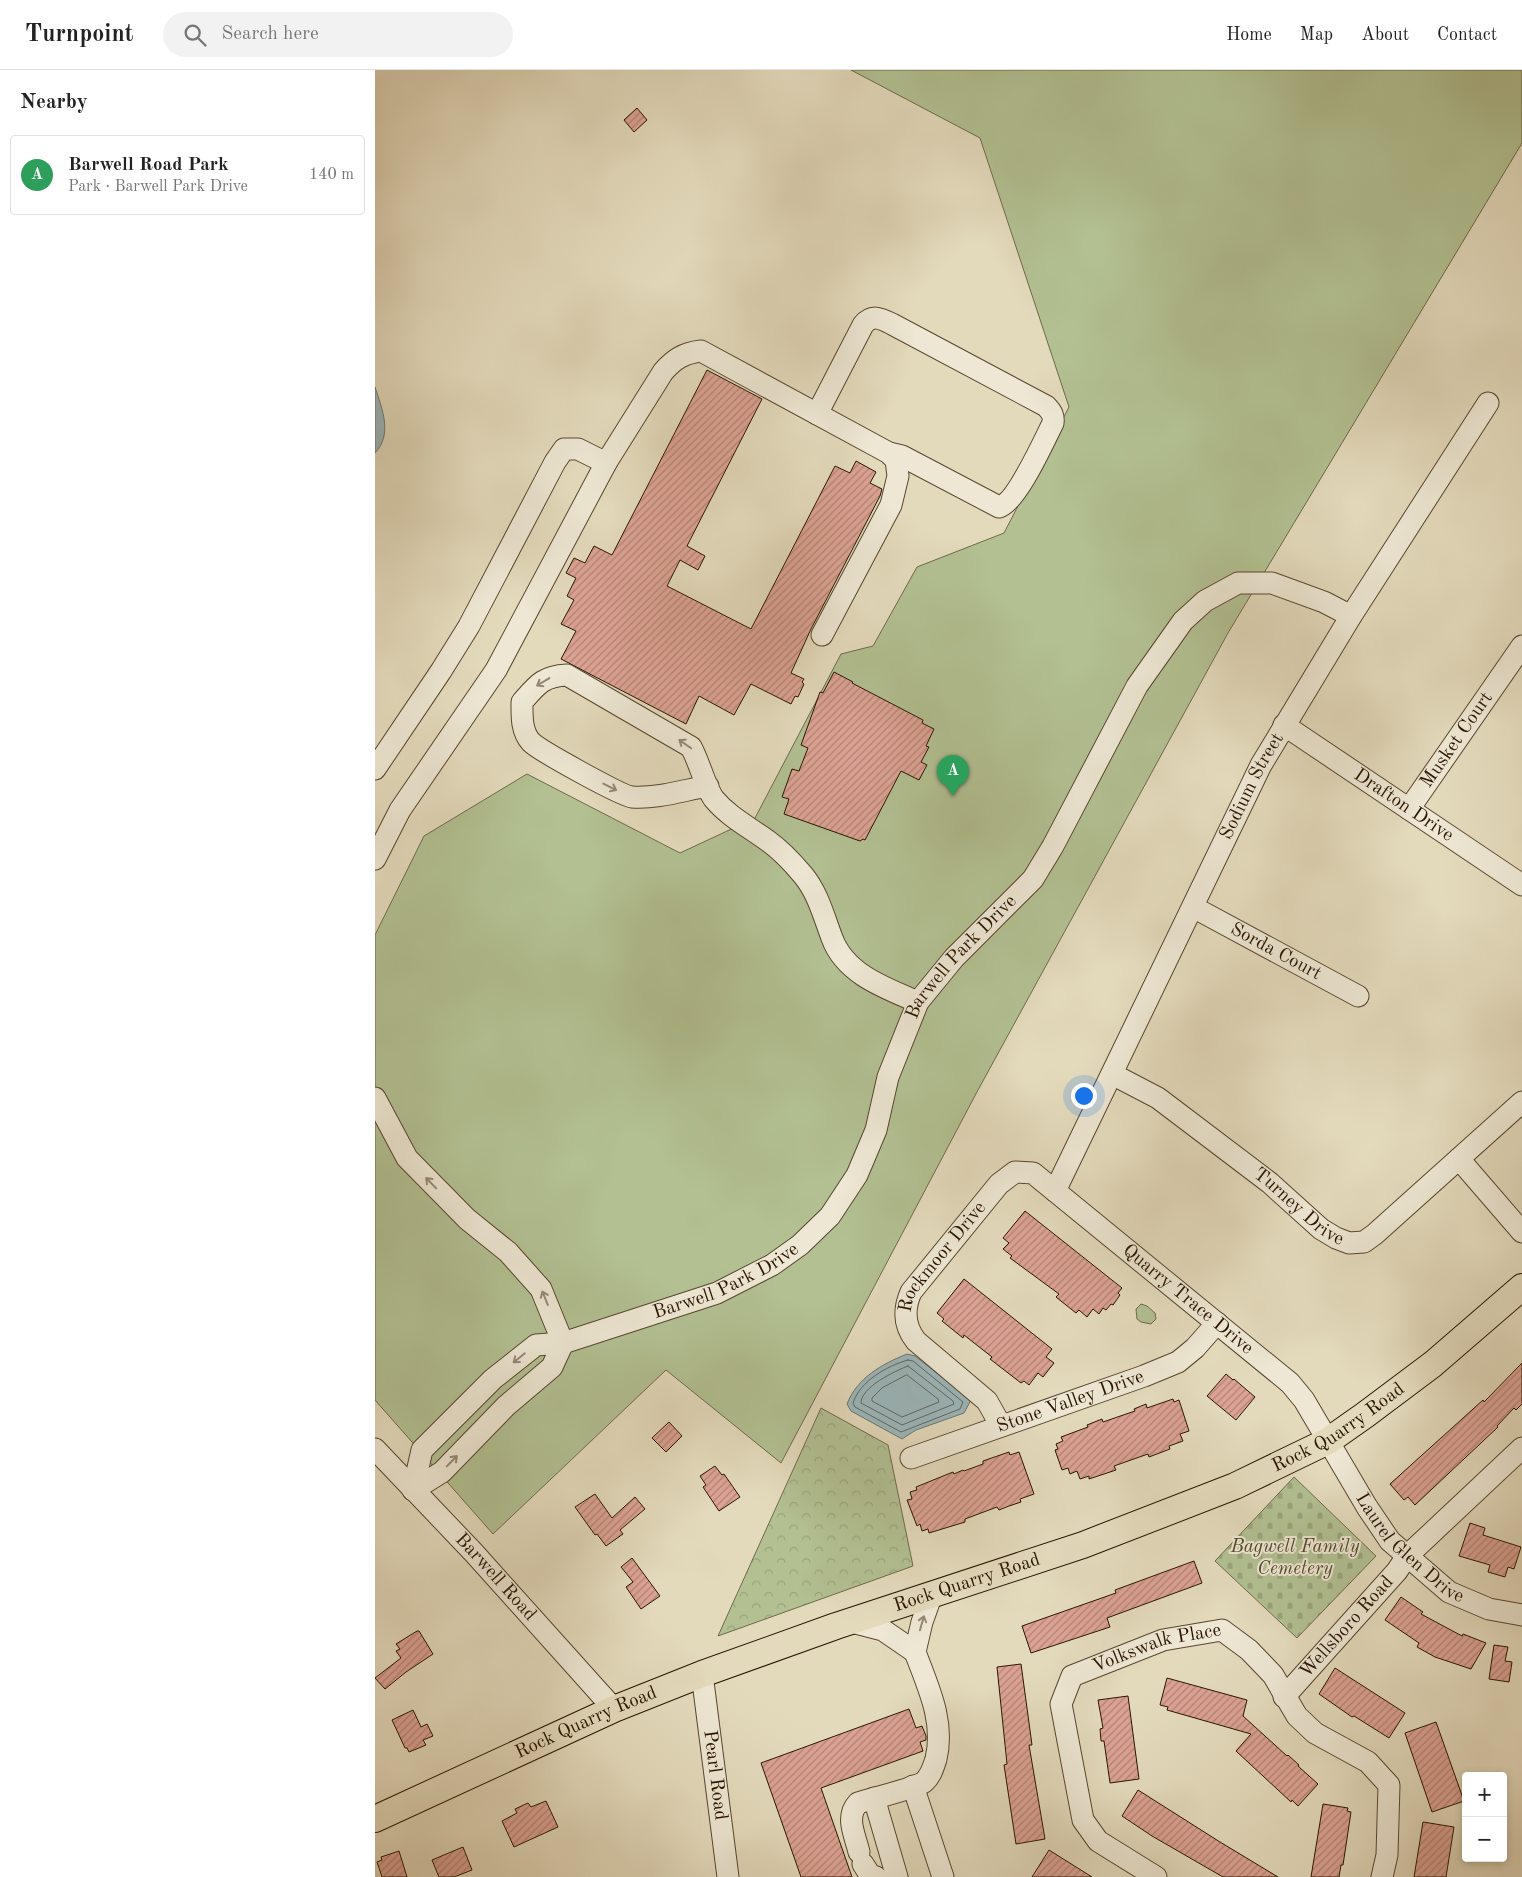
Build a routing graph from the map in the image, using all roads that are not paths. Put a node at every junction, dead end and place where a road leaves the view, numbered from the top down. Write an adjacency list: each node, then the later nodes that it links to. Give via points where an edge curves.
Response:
1 (1488, 403): 5 (street, Sodium Street)
2 (817, 414): 3 (street); 3 (street, via 863,326 868,320 880,318 1046,406 1053,417 1053,423 1020,486 1009,501 999,507 902,456); 4 (street, via 701,351 689,353 671,363 663,372)
3 (889, 453): 6 (street, via 896,460 898,476 891,505)
4 (606, 463): 9 (street, via 578,450 564,449 469,626); 12 (street, via 496,670 400,810)
5 (1351, 616): 8 (street, Sodium Street); 16 (street, Barwell Park Drive, via 1324,602 1272,583 1237,583 1205,601 1183,621 1137,686 1033,879 955,958)
6 (821, 635)
7 (1522, 646): 11 (street, Musket Court)
8 (1284, 725): 11 (street, Drafton Drive); 14 (street, Sodium Street, via 1261,765)
9 (375, 769)
10 (708, 786): 10 (street, one-way to 10, via 691,746 567,676 554,676 539,683 522,702 522,725 531,742 569,766 630,797 652,797); 16 (street, via 712,797 731,816 787,856 807,879 822,909 832,940 849,966 874,982)
11 (1409, 808): 13 (street, Drafton Drive)
12 (375, 859)
13 (1522, 885)
14 (1193, 907): 15 (street, Sorda Court); 17 (street, Sodium Street)
15 (1358, 996)
16 (918, 1002): 26 (street, Barwell Park Drive, via 888,1076 876,1130 857,1175 830,1216 801,1245 772,1265 717,1293)
17 (1112, 1074): 20 (street, Turney Drive, via 1158,1098 1271,1183 1321,1229 1349,1243 1364,1242 1375,1234); 22 (street, Sodium Street)
18 (375, 1098): 26 (street, one-way to 18, via 541,1289 508,1252 467,1219 407,1158)
19 (1522, 1102): 20 (street, Turney Drive)
20 (1459, 1159): 23 (street)
21 (1033, 1173): 22 (street, Quarry Trace Drive); 27 (street, Rockmoor Drive, via 1015,1172 999,1184 911,1292 905,1305 909,1331 987,1401)
22 (1055, 1190): 25 (street, Quarry Trace Drive)
23 (1522, 1232)
24 (1522, 1287): 28 (main road, Rock Quarry Road, via 1399,1391)
25 (1217, 1323): 27 (street, Stone Valley Drive, via 1178,1362); 28 (street, Quarry Trace Drive, via 1290,1383)
26 (563, 1343): 32 (street, one-way to 26, via 442,1472 506,1406 552,1368); 32 (street, Barwell Park Drive, one-way to 32, via 535,1345 493,1379 422,1450)
27 (1001, 1426): 31 (street, Stone Valley Drive)
28 (1328, 1441): 33 (street, Laurel Glen Drive, via 1390,1541); 34 (main road, Rock Quarry Road, via 1235,1486 1083,1545)
29 (1522, 1448): 33 (street, Wellsboro Road)
30 (375, 1449): 32 (street, Barwell Road)
31 (911, 1458)
32 (413, 1490): 40 (street, Barwell Road)
33 (1407, 1556): 35 (street, Laurel Glen Drive, via 1449,1592 1489,1609); 39 (street, Wellsboro Road)
34 (932, 1594): 36 (main road, Rock Quarry Road); 37 (street, one-way to 34)
35 (1522, 1615)
36 (852, 1622): 37 (street, via 883,1630); 38 (main road, Rock Quarry Road)
37 (915, 1652): 41 (street, via 936,1709 940,1743 930,1776 922,1784)
38 (701, 1674): 40 (main road, Rock Quarry Road); 45 (street, Pearl Road)
39 (1284, 1697): 48 (street, Volkswalk Place, via 1273,1675 1249,1650 1222,1630 1163,1640 1072,1676 1061,1704 1083,1820 1098,1841); 49 (street, Volkswalk Place, via 1297,1716 1315,1733 1368,1762 1389,1784 1387,1856)
40 (614, 1709): 43 (main road, Rock Quarry Road)
41 (913, 1786): 42 (street); 47 (street)
42 (873, 1798): 44 (street, via 858,1802 850,1817); 46 (street)
43 (375, 1820)
44 (866, 1864)
45 (728, 1877)
46 (896, 1877)
47 (943, 1877)
48 (1155, 1877)
49 (1382, 1877)

